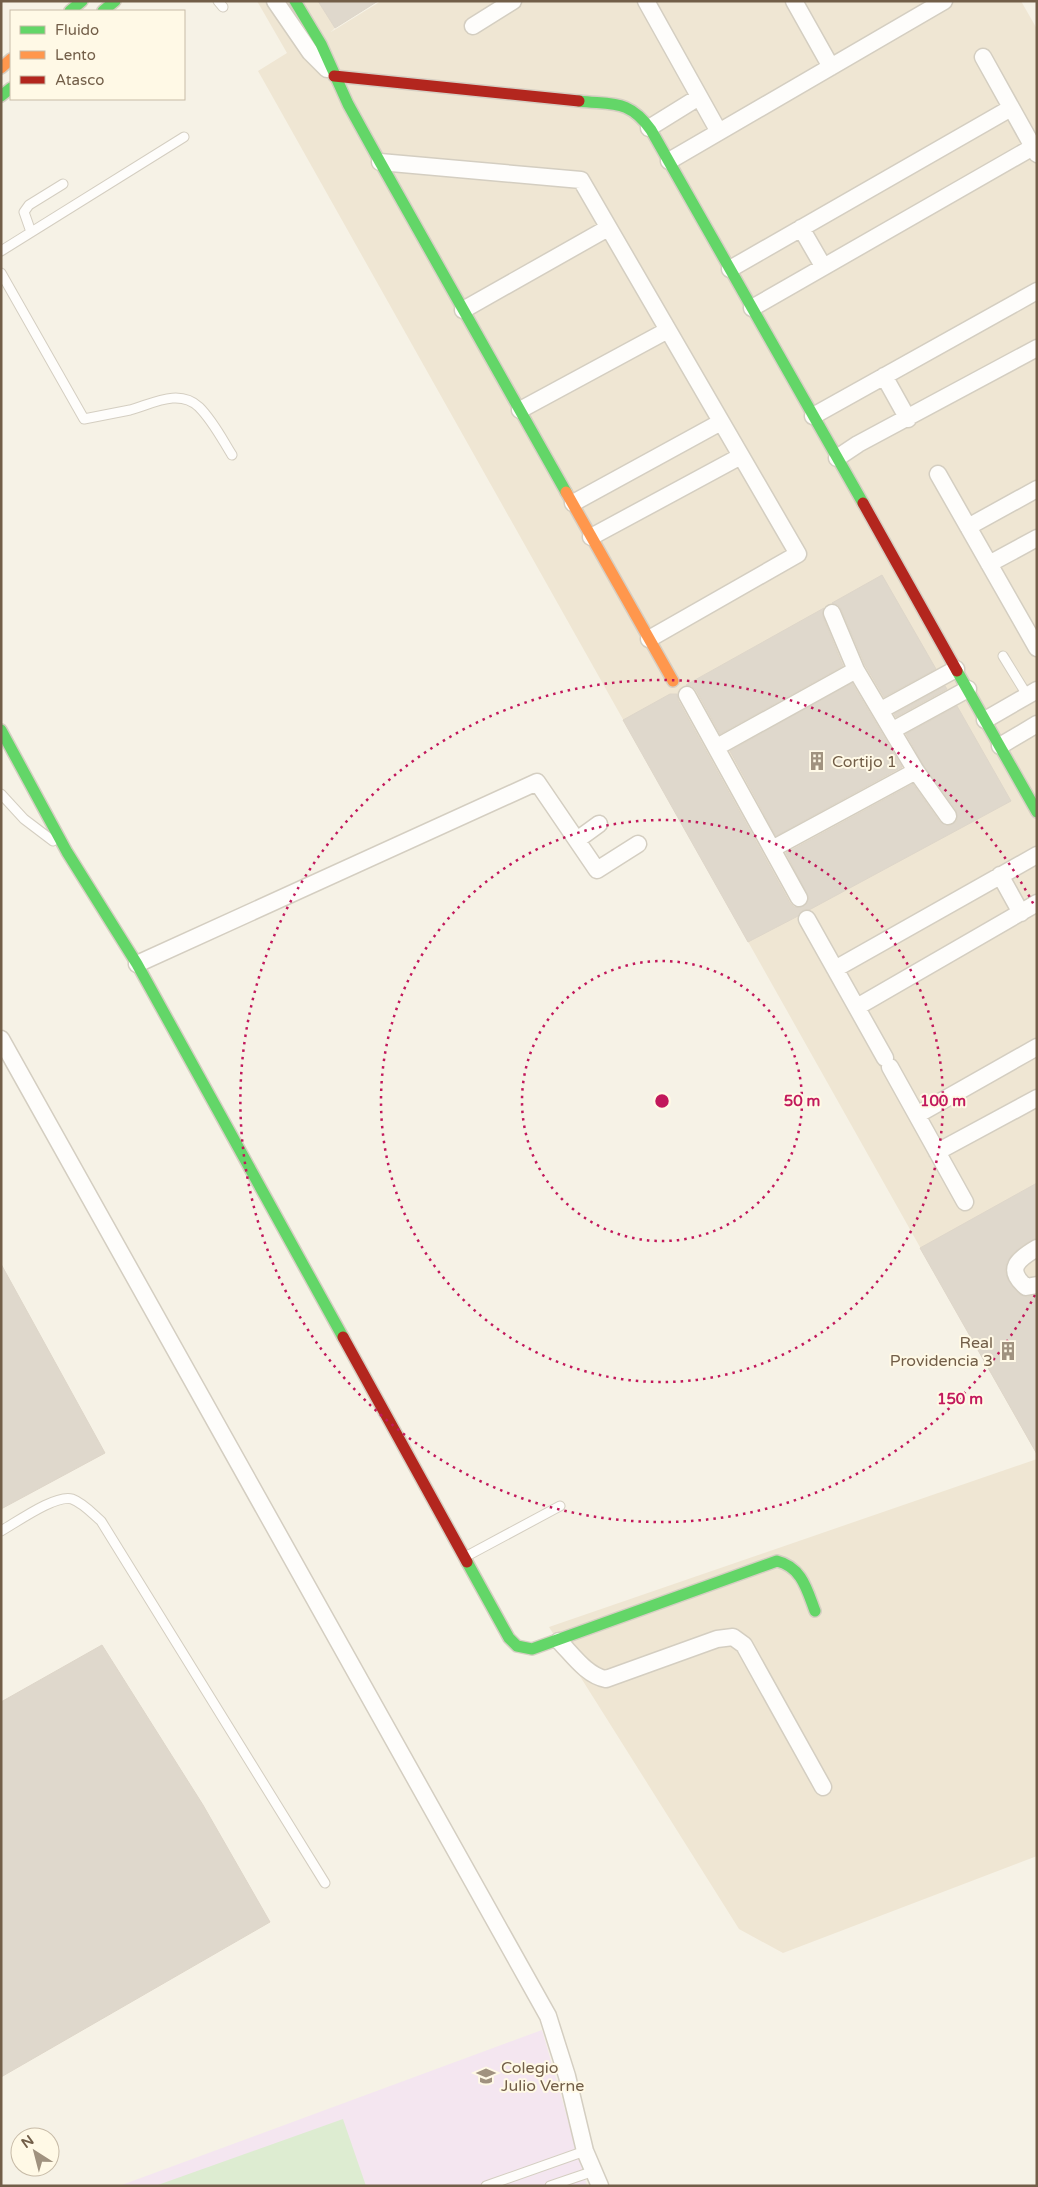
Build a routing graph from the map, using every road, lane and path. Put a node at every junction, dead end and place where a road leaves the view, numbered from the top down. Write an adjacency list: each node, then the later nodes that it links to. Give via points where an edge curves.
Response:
1 (82, 1): 9 (street)
2 (115, 1): 10 (street)
3 (276, 1): 14 (street, via 310,52)
4 (294, 1): 14 (street, via 322,44)
5 (513, 1): 11 (street)
6 (646, 1): 15 (street)
7 (794, 1): 13 (street)
8 (940, 2): 13 (street)
9 (71, 10)
10 (104, 10)
11 (473, 26)
12 (983, 57): 16 (street)
13 (831, 67): 18 (street)
14 (334, 76): 17 (street, via 626,106 636,111); 22 (street)
15 (700, 97): 17 (street); 18 (street)
16 (1011, 108): 20 (street); 25 (street)
17 (649, 128): 21 (street)
18 (719, 132): 21 (street)
19 (184, 137): 26 (lane)
20 (1035, 150): 28 (street)
21 (669, 161): 29 (street)
22 (380, 162): 24 (street, via 581,180); 33 (street)
23 (63, 184): 26 (lane, via 29,205 24,212)
24 (608, 228): 33 (street); 34 (street)
25 (802, 228): 28 (street); 29 (street)
26 (31, 232): 27 (lane)
27 (1, 251)
28 (824, 266): 32 (street)
29 (730, 269): 32 (street)
30 (1, 273): 41 (lane, via 84,419 132,409 163,398 184,399 198,406)
31 (1037, 291): 36 (street)
32 (752, 308): 38 (street)
33 (463, 310): 37 (street)
34 (668, 330): 37 (street); 40 (street)
35 (1037, 348): 39 (street)
36 (884, 376): 38 (street); 39 (street)
37 (520, 410): 46 (street)
38 (813, 416): 43 (street)
39 (908, 419): 43 (street)
40 (721, 422): 42 (street); 46 (street)
41 (232, 455)
42 (741, 456): 48 (street); 52 (street, via 798,554)
43 (837, 458): 55 (street)
44 (938, 474): 47 (street)
45 (1037, 489): 47 (street)
46 (573, 504): 48 (street)
47 (968, 527): 50 (street)
48 (591, 537): 52 (street)
49 (1037, 538): 50 (street)
50 (989, 564): 53 (street)
51 (832, 613): 56 (street)
52 (649, 639): 57 (street)
53 (1037, 648)
54 (1003, 656): 59 (lane)
55 (956, 668): 58 (street); 61 (street)
56 (856, 670): 61 (street); 67 (street)
57 (673, 681)
58 (968, 689): 62 (street); 65 (street)
59 (1032, 693): 62 (street)
60 (687, 695): 67 (street)
61 (881, 710): 65 (street)
62 (985, 720): 66 (street)
63 (1037, 724): 66 (street)
64 (1, 730): 76 (street)
65 (893, 730): 68 (street)
66 (1000, 746): 70 (street)
67 (717, 747): 75 (street)
68 (916, 771): 71 (street); 75 (street)
69 (1, 794): 76 (lane, via 24,819)
70 (1037, 812)
71 (948, 816)
72 (599, 824): 73 (street)
73 (577, 840): 74 (street, via 597,870); 83 (street, via 537,782)
74 (638, 844)
75 (772, 849): 79 (street)
76 (67, 852): 83 (street)
77 (1037, 855): 78 (street)
78 (1000, 875): 81 (street); 84 (street)
79 (799, 898)
80 (1037, 903): 81 (street)
81 (1021, 913): 85 (street)
82 (807, 919): 84 (street)
83 (137, 964): 96 (street)
84 (835, 969): 85 (street)
85 (856, 1008): 89 (street)
86 (1, 1039): 101 (street, via 548,2016)
87 (1037, 1047): 89 (street)
88 (1037, 1098): 90 (street)
89 (917, 1115): 90 (street)
90 (937, 1152): 91 (street)
91 (965, 1202)
92 (1037, 1248): 93 (street, via 1019,1258 1016,1264 1020,1282 1026,1287)
93 (1037, 1285)
94 (560, 1506): 96 (lane)
95 (1, 1531): 100 (lane, via 59,1498 82,1504 101,1521)
96 (465, 1558): 98 (street, via 509,1638 517,1646 532,1649)
97 (815, 1611): 98 (street, via 797,1570 787,1562 777,1561)
98 (559, 1641): 99 (street, via 597,1678 606,1679 733,1637 744,1645)
99 (823, 1787)
100 (325, 1883)
101 (585, 2151): 102 (street); 103 (lane)
102 (597, 2178): 104 (lane)
103 (486, 2186)
104 (550, 2186)

